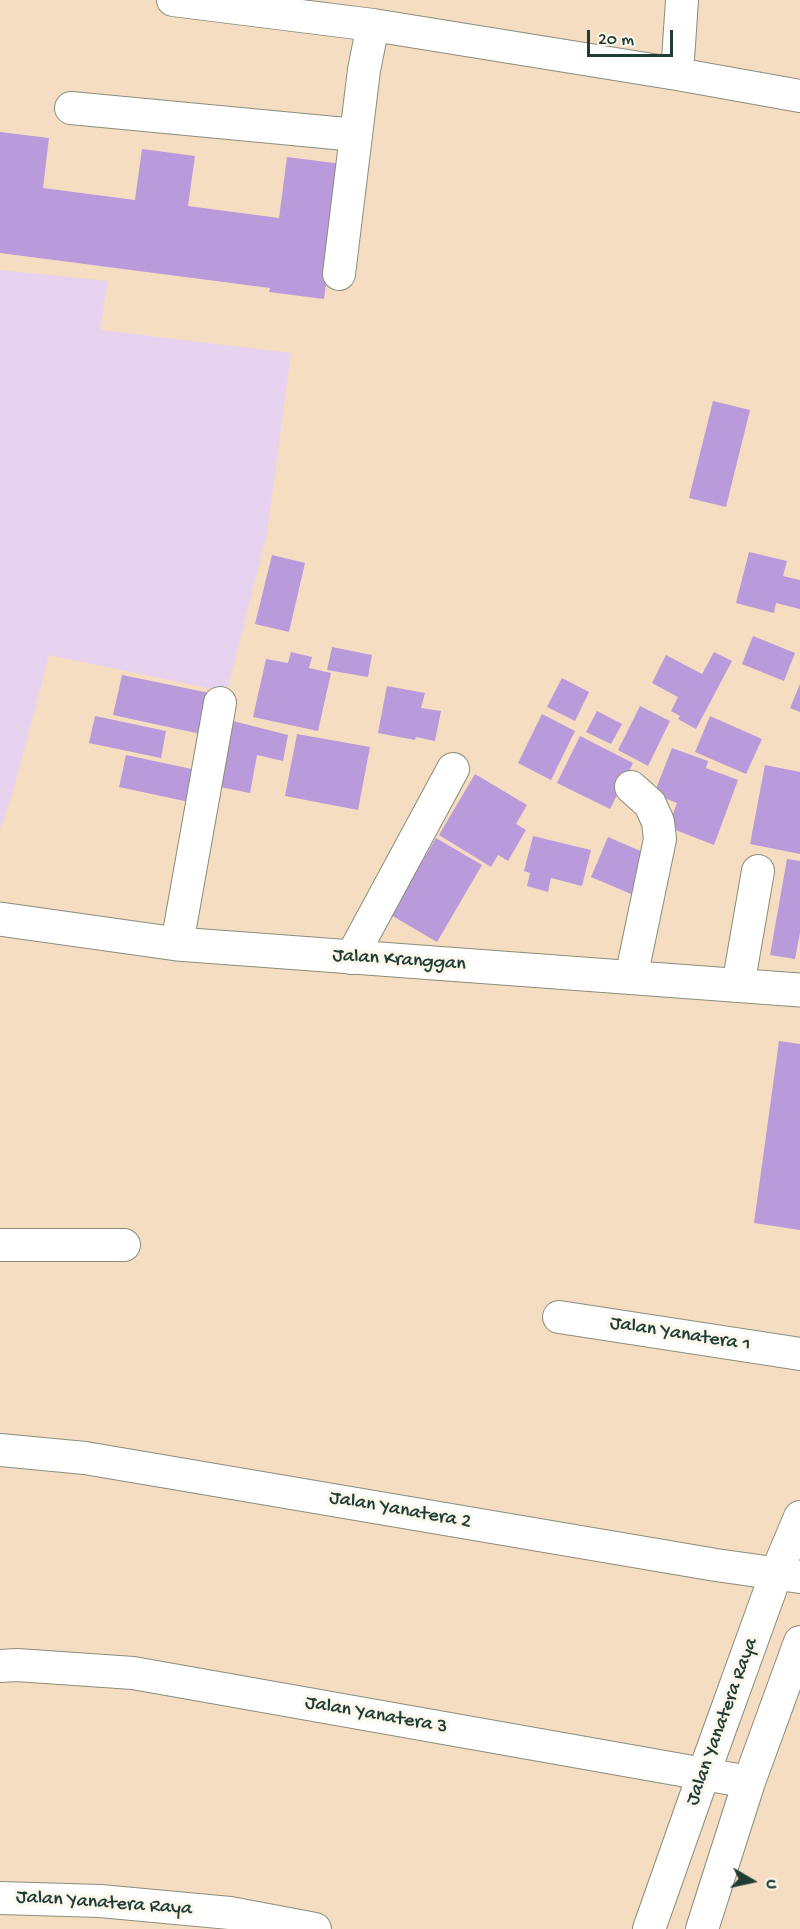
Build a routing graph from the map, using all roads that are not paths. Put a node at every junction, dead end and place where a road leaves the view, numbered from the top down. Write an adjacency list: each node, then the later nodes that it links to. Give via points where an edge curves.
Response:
1 (173, 0): 3 (street)
2 (682, 0): 4 (street)
3 (373, 25): 4 (street); 7 (street)
4 (677, 74): 5 (street)
5 (800, 96)
6 (71, 108): 7 (street)
7 (356, 135): 8 (street)
8 (339, 274)
9 (220, 703): 14 (street)
10 (453, 769): 15 (street)
11 (631, 787): 16 (street, via 650,804 660,839)
12 (758, 872): 17 (street)
13 (0, 919): 14 (main road, Jalan Kranggan)
14 (177, 944): 15 (main road, Jalan Kranggan)
15 (351, 958): 16 (main road, Jalan Kranggan)
16 (631, 978): 17 (main road, Jalan Kranggan)
17 (738, 986): 18 (main road, Jalan Kranggan)
18 (800, 990)
19 (0, 1245): 20 (street)
20 (124, 1245)
21 (559, 1317): 22 (street, Jalan Yanatera 1)
22 (800, 1354)
23 (0, 1450): 25 (street, Jalan Yanatera 2, via 85,1458)
24 (800, 1517): 25 (street, Jalan Yanatera Raya)
25 (788, 1575): 28 (street, Jalan Yanatera Raya)
26 (800, 1641): 29 (street)
27 (0, 1666): 28 (street, Jalan Yanatera 3, via 133,1673)
28 (704, 1773): 29 (street, Jalan Yanatera 3); 32 (street, Jalan Yanatera Raya)
29 (750, 1782): 33 (street)
30 (0, 1898): 31 (street, Jalan Yanatera Raya, via 100,1901 218,1912)
31 (315, 1929)
32 (650, 1929)
33 (702, 1929)

